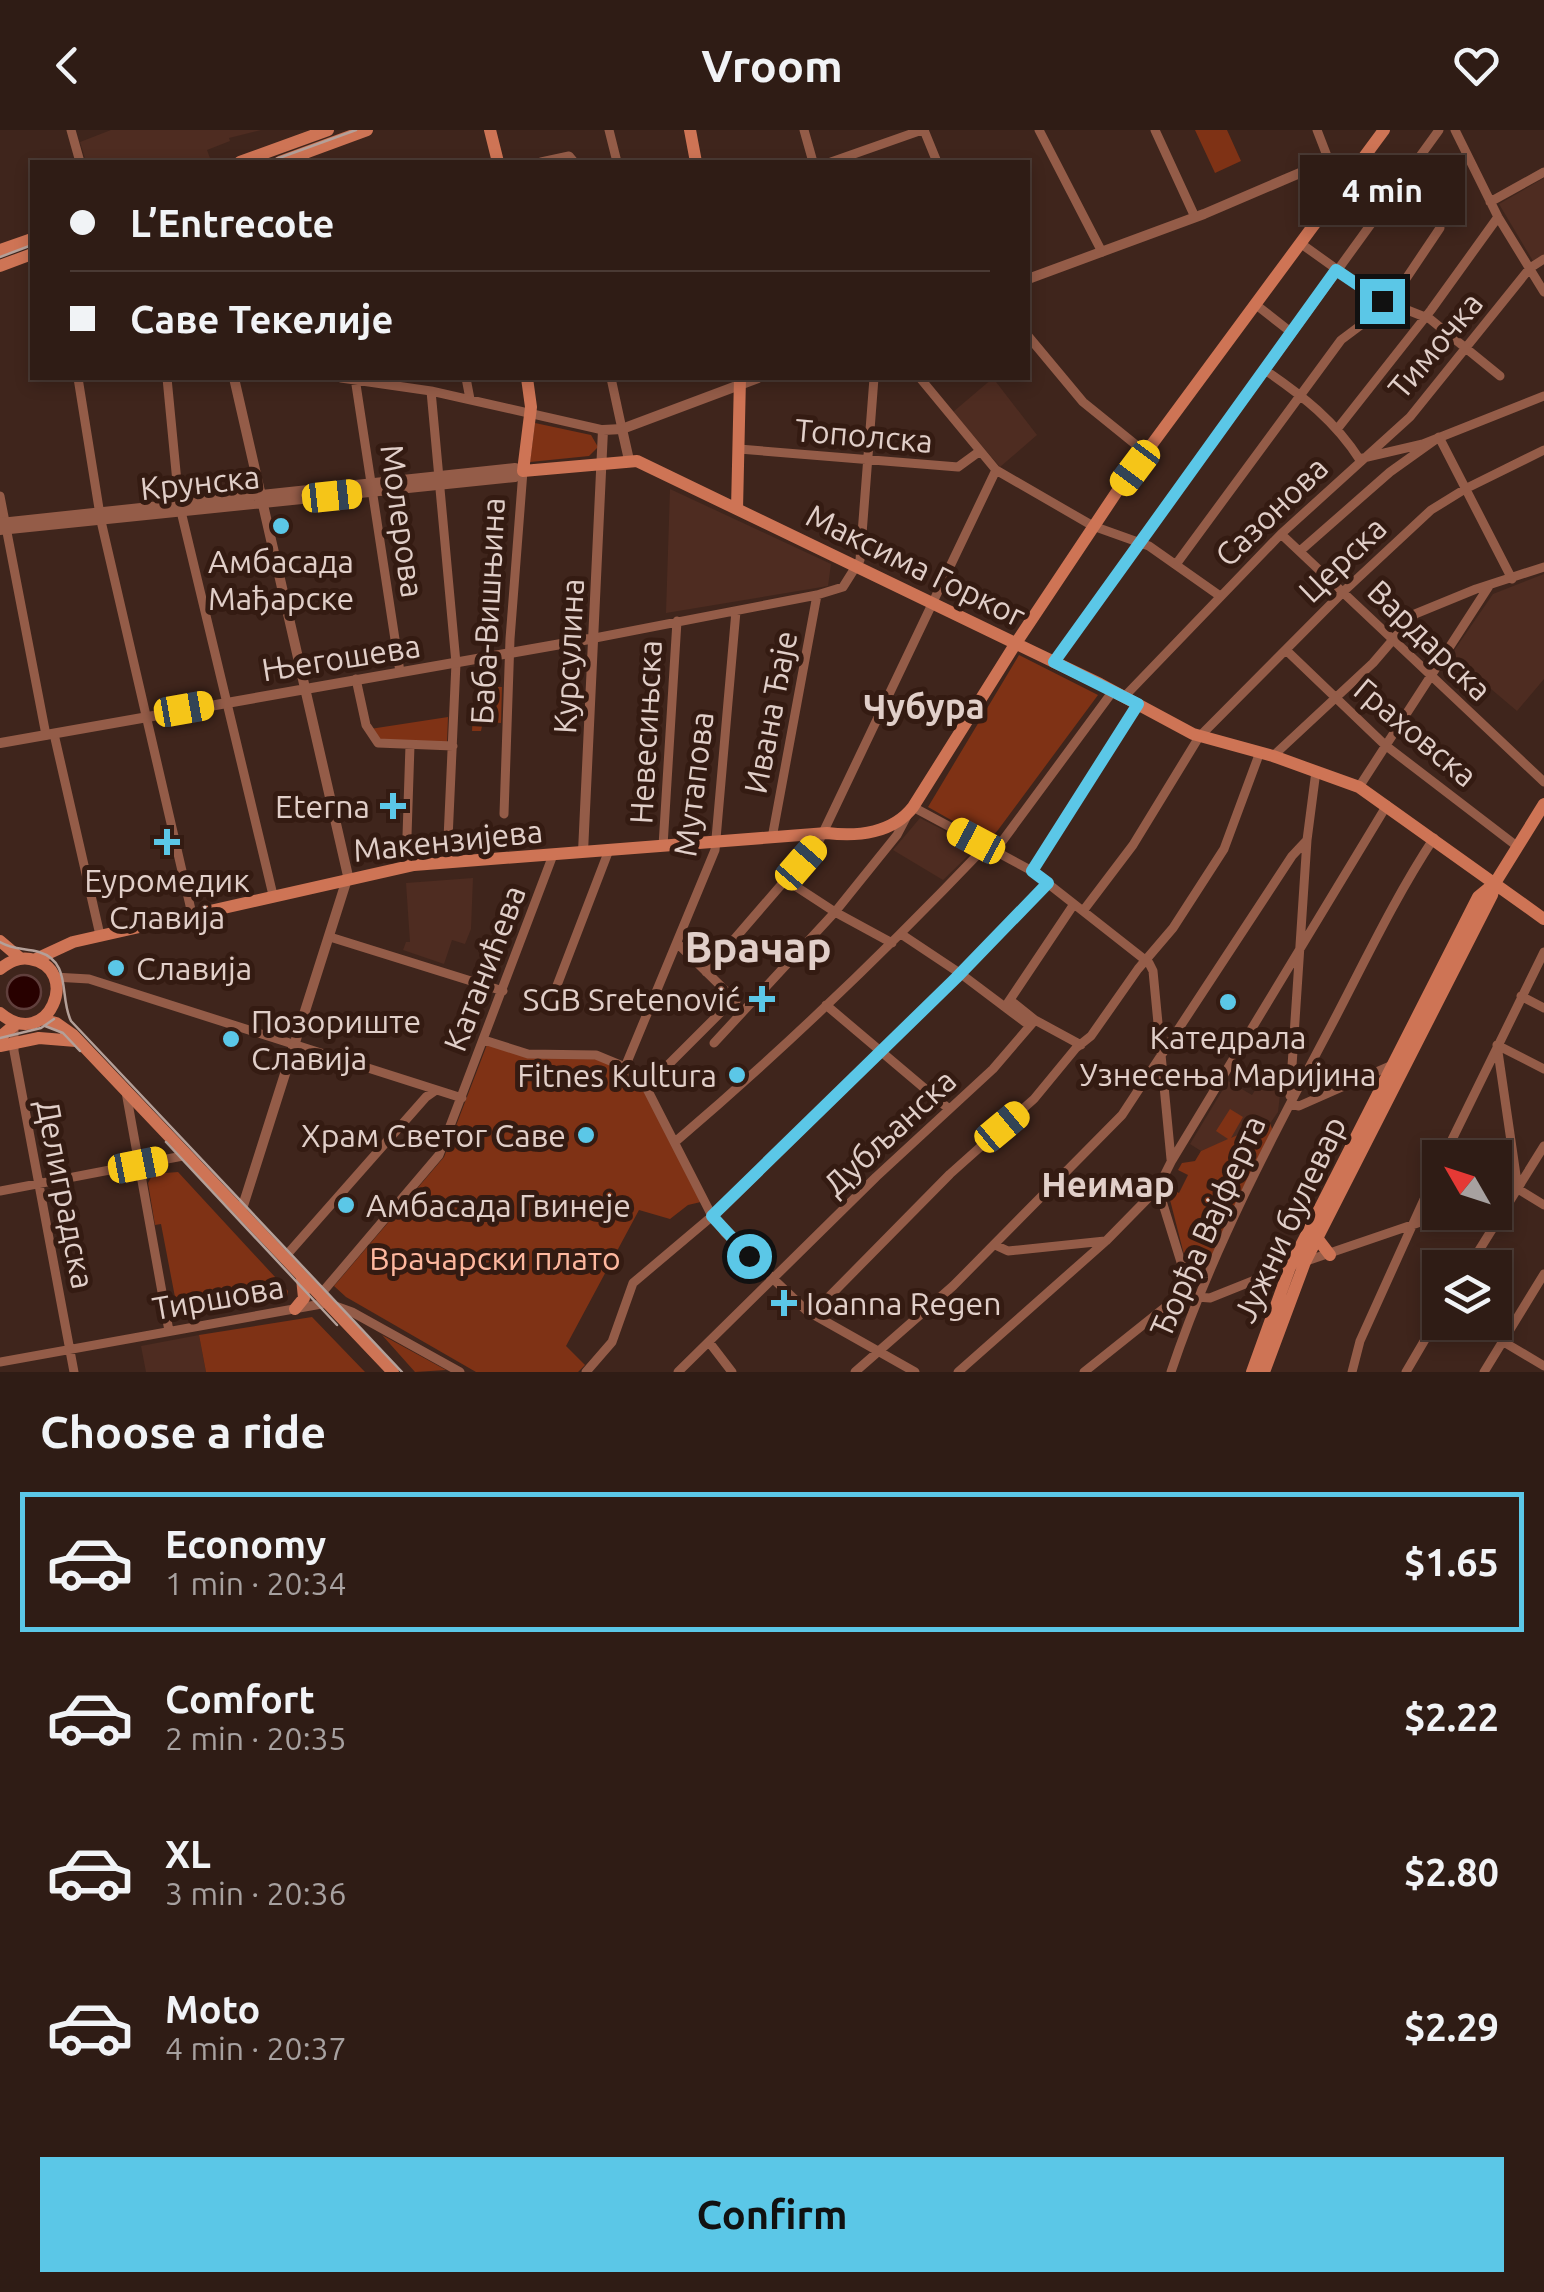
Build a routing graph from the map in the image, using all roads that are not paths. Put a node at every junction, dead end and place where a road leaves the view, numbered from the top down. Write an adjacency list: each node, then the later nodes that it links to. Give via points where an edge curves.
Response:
1 (70, 130): 17 (street)
2 (328, 130): 16 (main road)
3 (367, 130): 16 (main road, via 320,153)
4 (490, 130): 18 (main road)
5 (608, 130): 19 (street)
6 (690, 130): 20 (main road)
7 (804, 130): 21 (street)
8 (923, 130): 15 (street); 23 (street)
9 (1039, 130): 34 (street)
10 (1156, 130): 28 (street)
11 (1317, 130): 24 (street)
12 (1439, 130): 39 (street)
13 (1454, 130): 27 (street)
14 (1380, 134): 26 (main road)
15 (892, 135): 22 (street)
16 (284, 158)
17 (79, 160)
18 (498, 160)
19 (616, 160)
20 (696, 160)
21 (812, 160)
22 (844, 160)
23 (936, 160)
24 (1329, 160): 26 (street); 28 (street)
25 (1544, 172): 27 (street)
26 (1350, 176): 32 (main road)
27 (1490, 202): 29 (street)
28 (1196, 217): 34 (street)
29 (1498, 217): 38 (street); 44 (street)
30 (1440, 228): 43 (street)
31 (30, 240): 33 (main road)
32 (1300, 243): 39 (street); 42 (main road)
33 (0, 250)
34 (1102, 252): 40 (street)
35 (30, 255): 37 (main road)
36 (1544, 259): 38 (street, Тимочка)
37 (0, 266)
38 (1530, 268): 41 (street); 47 (street, Тимочка)
39 (1336, 270): 43 (street); 45 (street)
40 (1030, 279)
41 (1544, 292)
42 (1255, 304): 45 (street); 73 (main road)
43 (1389, 304): 44 (street); 62 (street, via 1343,338)
44 (1426, 316): 47 (street); 67 (street)
45 (1292, 333): 48 (street)
46 (1030, 338): 73 (street, via 1083,402)
47 (1466, 348): 49 (street); 75 (street, Тимочка, via 1410,416)
48 (1265, 370): 62 (street); 91 (street)
49 (1500, 376)
50 (78, 380): 87 (street)
51 (166, 380): 85 (street)
52 (234, 380): 84 (street)
53 (356, 380): 81 (street, Молерова)
54 (368, 380): 61 (street)
55 (466, 380): 64 (street)
56 (527, 380): 65 (main road, Баба-Вишњина)
57 (612, 380): 66 (street)
58 (874, 380): 77 (street)
59 (922, 380): 72 (street)
60 (740, 381): 66 (street); 70 (main road)
61 (431, 391): 64 (street); 80 (street)
62 (1302, 395): 67 (street); 93 (street)
63 (1544, 396): 69 (street, Сазонова)
64 (470, 399): 65 (street)
65 (530, 412): 68 (street); 79 (main road, Баба-Вишњина)
66 (622, 428): 68 (street); 74 (street)
67 (1338, 428): 75 (street)
68 (602, 430): 76 (street, Курсулина)
69 (1439, 437): 75 (street, Сазонова); 82 (street); 92 (street)
70 (739, 449): 77 (street, Тополска); 86 (main road)
71 (1544, 450): 82 (street, Церска)
72 (980, 451): 77 (street, Тополска, via 958,468); 78 (street)
73 (1146, 453): 89 (main road)
74 (629, 460): 76 (main road, Крунска); 86 (main road, Максима Горког)
75 (1360, 460): 90 (street, Сазонова)
76 (602, 462): 79 (main road, Крунска); 104 (street, Курсулина)
77 (870, 462): 95 (street)
78 (996, 470): 89 (street); 101 (street)
79 (524, 471): 80 (street, Крунска, via 515,477); 108 (street, Баба-Вишњина)
80 (440, 480): 81 (street, Крунска); 110 (street)
81 (374, 487): 84 (street, Крунска); 111 (street, Молерова)
82 (1464, 489): 96 (street); 98 (street, Церска, via 1415,523)
83 (0, 496): 88 (street)
84 (263, 498): 85 (street, Крунска); 114 (street)
85 (180, 507): 87 (street, Крунска); 117 (street)
86 (737, 509): 95 (main road, Максима Горког)
87 (100, 517): 88 (street, Крунска); 119 (street)
88 (4, 526): 120 (street)
89 (1094, 526): 91 (street); 106 (main road)
90 (1281, 534): 92 (street, Вардарска); 100 (street, Сазонова)
91 (1142, 542): 93 (street); 109 (street)
92 (1300, 551): 98 (street, Вардарска)
93 (1177, 563): 100 (street)
94 (1544, 567): 96 (street)
95 (858, 568): 99 (street, Његошева, via 844,586); 101 (main road, Максима Горког)
96 (1512, 578): 97 (street)
97 (1489, 586): 105 (street, via 1421,611); 112 (street)
98 (1344, 591): 105 (street, Вардарска); 107 (street, Церска)
99 (817, 596): 102 (street, Његошева); 136 (street, Ивана Ђаје)
100 (1220, 596): 115 (street, Сазонова)
101 (933, 603): 106 (main road, Максима Горког); 134 (street)
102 (736, 610): 103 (street, Његошева); 139 (street, Мутапова)
103 (677, 621): 104 (street, Његошева); 140 (street, Невесињска)
104 (594, 638): 108 (street, Његошева); 144 (street, Курсулина)
105 (1392, 640): 112 (street, Вардарска); 116 (street)
106 (1016, 644): 109 (main road, Максима Горког); 132 (main road)
107 (1286, 650): 116 (street, Граховска); 121 (street, Церска)
108 (510, 653): 110 (street, Његошева); 133 (street, Баба-Вишњина)
109 (1054, 662): 115 (main road, Максима Горког)
110 (456, 664): 111 (street, Његошева); 125 (street)
111 (400, 672): 113 (street, Његошева)
112 (1430, 676): 124 (street); 128 (street, Вардарска)
113 (356, 680): 114 (street, Његошева); 123 (street, via 374,739)
114 (306, 688): 117 (street, Његошева); 149 (street)
115 (1119, 694): 118 (main road, Максима Горког); 142 (street, Сазонова)
116 (1335, 697): 124 (street, Граховска); 126 (street)
117 (228, 702): 119 (street, Његошева); 153 (street)
118 (1138, 704): 121 (main road, Максима Горког); 148 (street)
119 (146, 716): 120 (street, Његошева); 156 (street)
120 (50, 734): 122 (street, Његошева); 159 (street)
121 (1199, 736): 126 (main road, Максима Горког); 154 (street, Церска, via 1133,845)
122 (0, 743)
123 (410, 745): 125 (street); 147 (street)
124 (1385, 745): 129 (street); 141 (street, Граховска)
125 (453, 746): 146 (street)
126 (1267, 754): 127 (main road, Максима Горког); 168 (street, via 1228,840 1180,918)
127 (1316, 771): 129 (main road, Максима Горког); 138 (street)
128 (1544, 782)
129 (1359, 787): 131 (main road, Максима Горког)
130 (1544, 804): 141 (main road, Јужни булевар)
131 (1387, 805): 137 (main road, Максима Горког); 166 (street)
132 (911, 810): 134 (main road, Макензијева); 135 (main road, Макензијева); 142 (street)
133 (504, 814)
134 (825, 834): 135 (main road, Макензијева); 136 (main road, Макензијева); 150 (street)
135 (888, 835): 155 (street)
136 (772, 838): 139 (main road, Макензијева)
137 (1434, 838): 152 (main road, Максима Горког); 205 (street, Ђорђа Вајферта)
138 (1308, 840): 166 (street); 195 (street)
139 (716, 842): 140 (main road, Макензијева); 164 (street, Мутапова)
140 (663, 846): 143 (main road, Макензијева)
141 (1518, 847): 152 (main road, Јужни булевар)
142 (991, 849): 148 (street); 158 (street, Сазонова)
143 (609, 850): 144 (main road, Макензијева); 174 (street)
144 (584, 852): 145 (main road, Макензијева)
145 (553, 856): 146 (main road, Макензијева); 175 (street, Катанићева)
146 (447, 861): 147 (main road, Макензијева)
147 (406, 866): 149 (main road, Макензијева)
148 (1032, 871): 151 (street)
149 (348, 878): 153 (main road, Макензијева); 160 (street)
150 (786, 880): 155 (street); 171 (street)
151 (1048, 883): 154 (street); 173 (street)
152 (1495, 883): 157 (main road, Максима Горког); 196 (main road, Јужни булевар, via 1478,897); 224 (main road, Јужни булевар)
153 (273, 895): 156 (main road, Макензијева)
154 (1079, 907): 168 (street); 179 (street, Церска)
155 (835, 912): 163 (street); 182 (street)
156 (192, 914): 159 (main road, Макензијева)
157 (1544, 919)
158 (901, 934): 163 (street, Сазонова); 173 (street)
159 (100, 936): 161 (main road, Макензијева)
160 (330, 938): 175 (street); 192 (street)
161 (81, 940): 169 (main road, Макензијева); 172 (main road, via 61,952)
162 (0, 941): 169 (main road)
163 (892, 943): 180 (street, Сазонова)
164 (677, 944): 171 (street); 197 (street, Мутапова)
165 (0, 951): 169 (main road)
166 (1300, 951): 205 (street); 211 (street)
167 (1544, 952): 176 (street)
168 (1145, 959): 191 (street); 195 (street, via 1153,971)
169 (23, 960): 170 (main road, Макензијева); 172 (main road)
170 (0, 969)
171 (706, 972): 177 (street)
172 (52, 974): 178 (main road); 192 (street)
173 (960, 974): 179 (street); 194 (street)
174 (556, 988)
175 (503, 991): 188 (street, Катанићева)
176 (1522, 996): 181 (street); 193 (street)
177 (734, 999): 182 (street); 200 (street)
178 (55, 1002): 184 (main road); 187 (main road)
179 (1007, 1003): 185 (street)
180 (826, 1005): 194 (street); 208 (street, Сазонова)
181 (1544, 1008)
182 (746, 1010): 190 (street)
183 (0, 1013): 186 (main road)
184 (41, 1019): 186 (main road); 187 (main road)
185 (1033, 1023): 191 (street); 206 (street, Дубљанска)
186 (16, 1024): 189 (main road)
187 (76, 1038): 189 (main road); 202 (main road)
188 (484, 1040): 197 (street, via 528,1054 596,1055); 204 (street, Катанићева)
189 (4, 1042): 213 (street, Делиградска)
190 (714, 1043)
191 (1081, 1044): 238 (street, via 1034,1100 950,1174)
192 (296, 1045): 199 (street); 220 (street)
193 (1497, 1045): 198 (street); 207 (street); 215 (street)
194 (880, 1053): 206 (street); 221 (street)
195 (1162, 1058): 211 (street); 226 (street, via 1122,1115)
196 (1392, 1065): 205 (street, via 1299,1106); 231 (main road, Јужни булевар)
197 (625, 1066): 200 (street)
198 (1544, 1069)
199 (421, 1085): 201 (street); 203 (street)
200 (646, 1087): 208 (street)
201 (436, 1090): 203 (street); 204 (street)
202 (126, 1091): 210 (main road); 212 (street)
203 (426, 1097): 229 (street)
204 (462, 1098): 236 (street, Катанићева, via 439,1155)
205 (1290, 1104): 235 (street, Ђорђа Вајферта)
206 (949, 1109): 234 (street, Дубљанска)
207 (1452, 1140)
208 (675, 1142): 221 (street)
209 (1544, 1146): 215 (street)
210 (188, 1155): 212 (street); 220 (main road)
211 (1171, 1162): 214 (street)
212 (138, 1165): 213 (street); 239 (street)
213 (39, 1184): 216 (street); 243 (street, Делиградска)
214 (1158, 1188): 225 (street); 235 (street)
215 (1518, 1189): 217 (street); 219 (street); 227 (street)
216 (0, 1191)
217 (1512, 1191)
218 (1422, 1202): 223 (street)
219 (1544, 1205)
220 (241, 1212): 229 (main road)
221 (712, 1216): 234 (street); 250 (street, via 633,1283 612,1342)
222 (1422, 1222): 223 (street)
223 (1411, 1226): 228 (street); 260 (street)
224 (1317, 1238): 228 (main road); 230 (main road, Јужни булевар)
225 (1106, 1241): 226 (street, via 1008,1251); 255 (street)
226 (995, 1244): 244 (street)
227 (1479, 1250)
228 (1330, 1255): 230 (street)
229 (284, 1258): 233 (main road)
230 (1305, 1262): 231 (street); 259 (main road, Јужни булевар)
231 (1290, 1267): 235 (street, via 1210,1298); 258 (main road, Јужни булевар)
232 (1544, 1274): 242 (street)
233 (301, 1276): 236 (main road); 237 (main road, via 304,1298)
234 (774, 1279): 238 (street); 241 (street, Дубљанска)
235 (1196, 1291): 256 (street); 257 (street, Ђорђа Вајферта)
236 (323, 1299): 237 (street, Тиршова); 247 (street); 249 (main road)
237 (295, 1309): 239 (street, Тиршова)
238 (812, 1314): 244 (street)
239 (169, 1330): 243 (street, Тиршова)
240 (1425, 1340): 261 (street)
241 (710, 1342): 251 (street, Дубљанска); 252 (street)
242 (1502, 1342): 246 (street); 262 (street)
243 (70, 1349): 245 (street, Тиршова); 248 (street, Делиградска)
244 (880, 1352): 253 (street); 254 (street)
245 (0, 1362)
246 (1544, 1366)
247 (456, 1371)
248 (74, 1372)
249 (392, 1372)
250 (586, 1372)
251 (678, 1372)
252 (732, 1372)
253 (855, 1372)
254 (916, 1372)
255 (958, 1372)
256 (1084, 1372)
257 (1171, 1372)
258 (1252, 1372)
259 (1264, 1372)
260 (1352, 1372)
261 (1406, 1372)
262 (1484, 1372)

